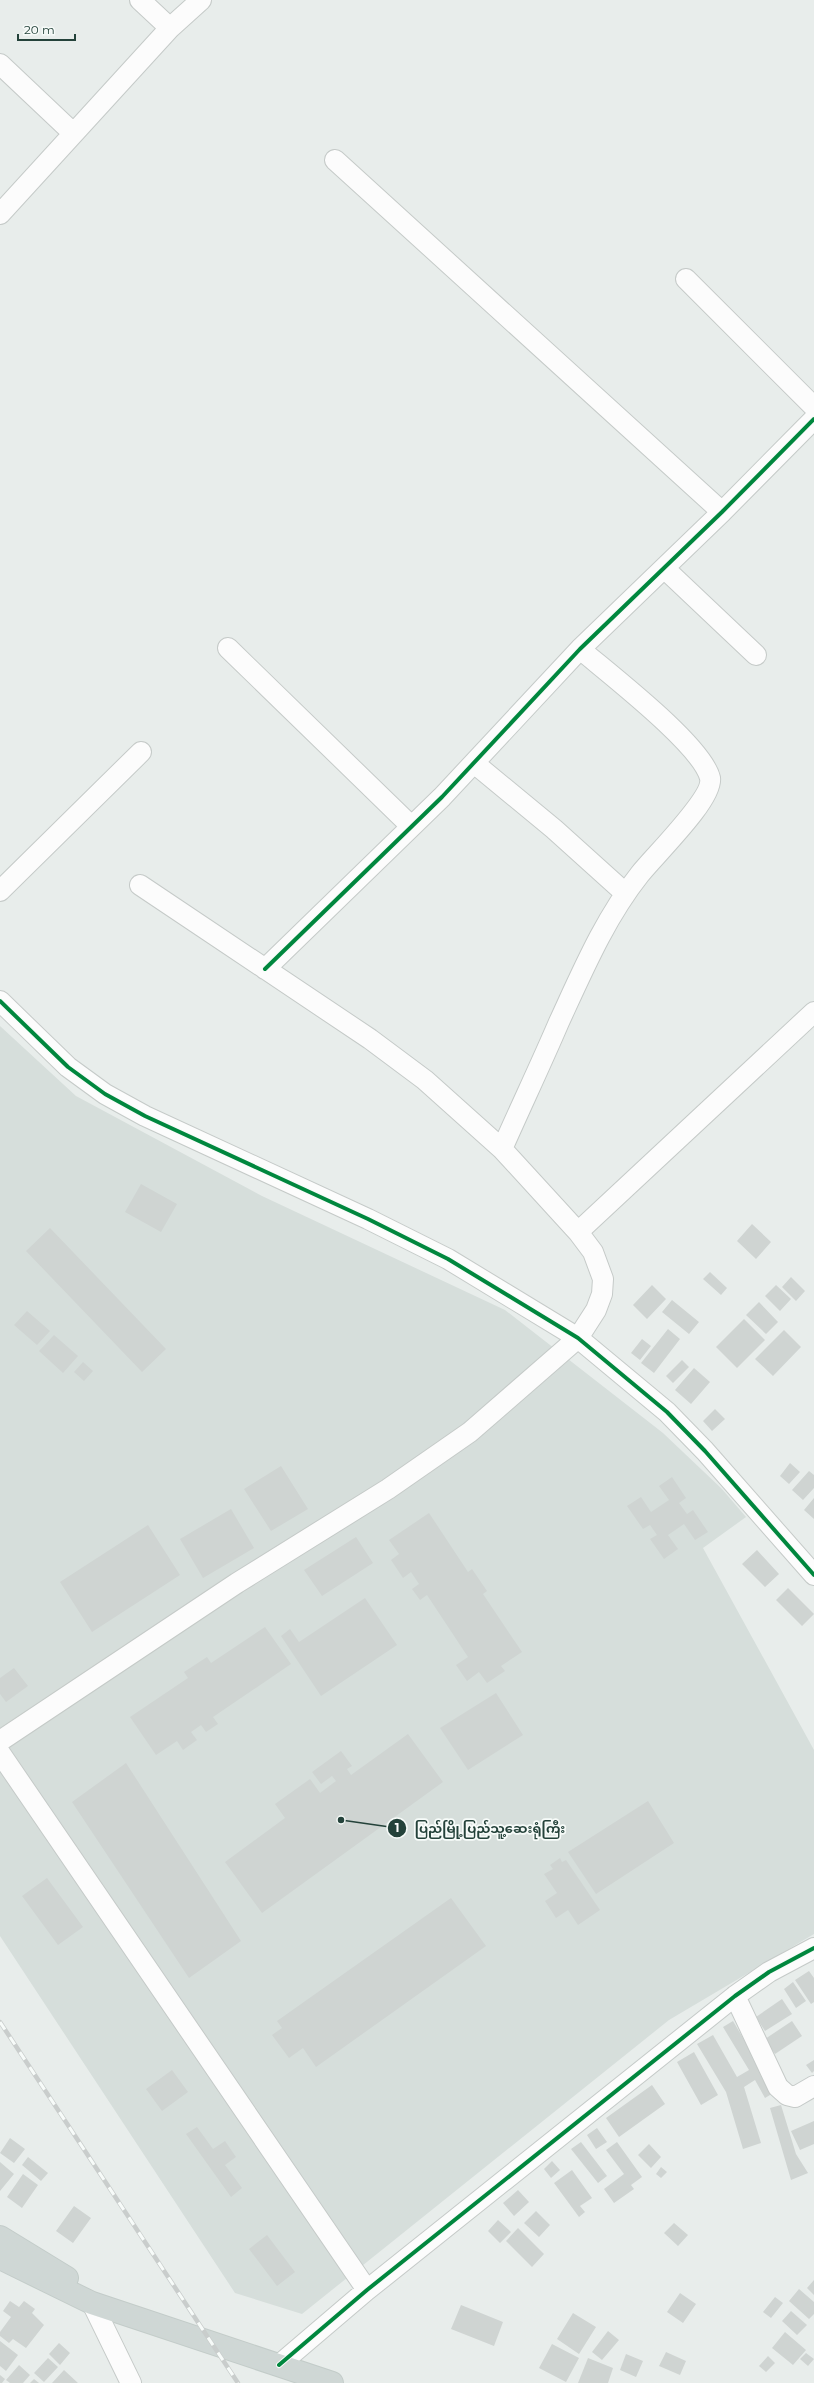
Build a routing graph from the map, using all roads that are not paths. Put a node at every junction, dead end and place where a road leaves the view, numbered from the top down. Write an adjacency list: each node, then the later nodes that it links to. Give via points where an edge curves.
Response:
1 (140, 0): 3 (street)
2 (201, 0): 3 (street)
3 (170, 28): 5 (street)
4 (0, 64): 5 (street)
5 (74, 133): 7 (street)
6 (335, 160): 11 (street)
7 (0, 214)
8 (686, 279): 9 (street)
9 (814, 407)
10 (814, 419): 11 (street)
11 (722, 512): 12 (street)
12 (664, 568): 14 (street); 15 (street)
13 (228, 648): 18 (street)
14 (580, 649): 17 (street); 21 (street, via 682,738 707,768 710,780 709,788 699,806)
15 (756, 654)
16 (141, 752): 20 (street)
17 (474, 763): 18 (street); 21 (street, via 554,829)
18 (411, 826): 22 (street)
19 (140, 885): 22 (street)
20 (0, 891)
21 (625, 894): 25 (street, via 602,931 581,974)
22 (265, 969): 25 (street, via 322,1005 425,1080)
23 (0, 1001): 27 (street, via 68,1067 105,1094 145,1116 368,1218 448,1259)
24 (814, 1012): 26 (street)
25 (502, 1149): 26 (street)
26 (578, 1232): 27 (street, via 593,1252 603,1280 602,1294 596,1310)
27 (578, 1338): 28 (street, via 667,1412 705,1451); 29 (street, via 470,1432 420,1467 237,1583)
28 (814, 1575)
29 (0, 1741)
30 (0, 1753): 36 (street)
31 (814, 1948): 32 (street, via 769,1972)
32 (735, 1996): 33 (street, via 778,2087 786,2095 795,2097); 36 (street)
33 (814, 2086)
34 (0, 2237): 37 (main road)
35 (0, 2258): 37 (main road)
36 (366, 2290): 38 (street)
37 (92, 2298): 38 (main road, via 115,2309 215,2345); 39 (street)
38 (279, 2365): 40 (main road)
39 (131, 2383)
40 (332, 2383)

